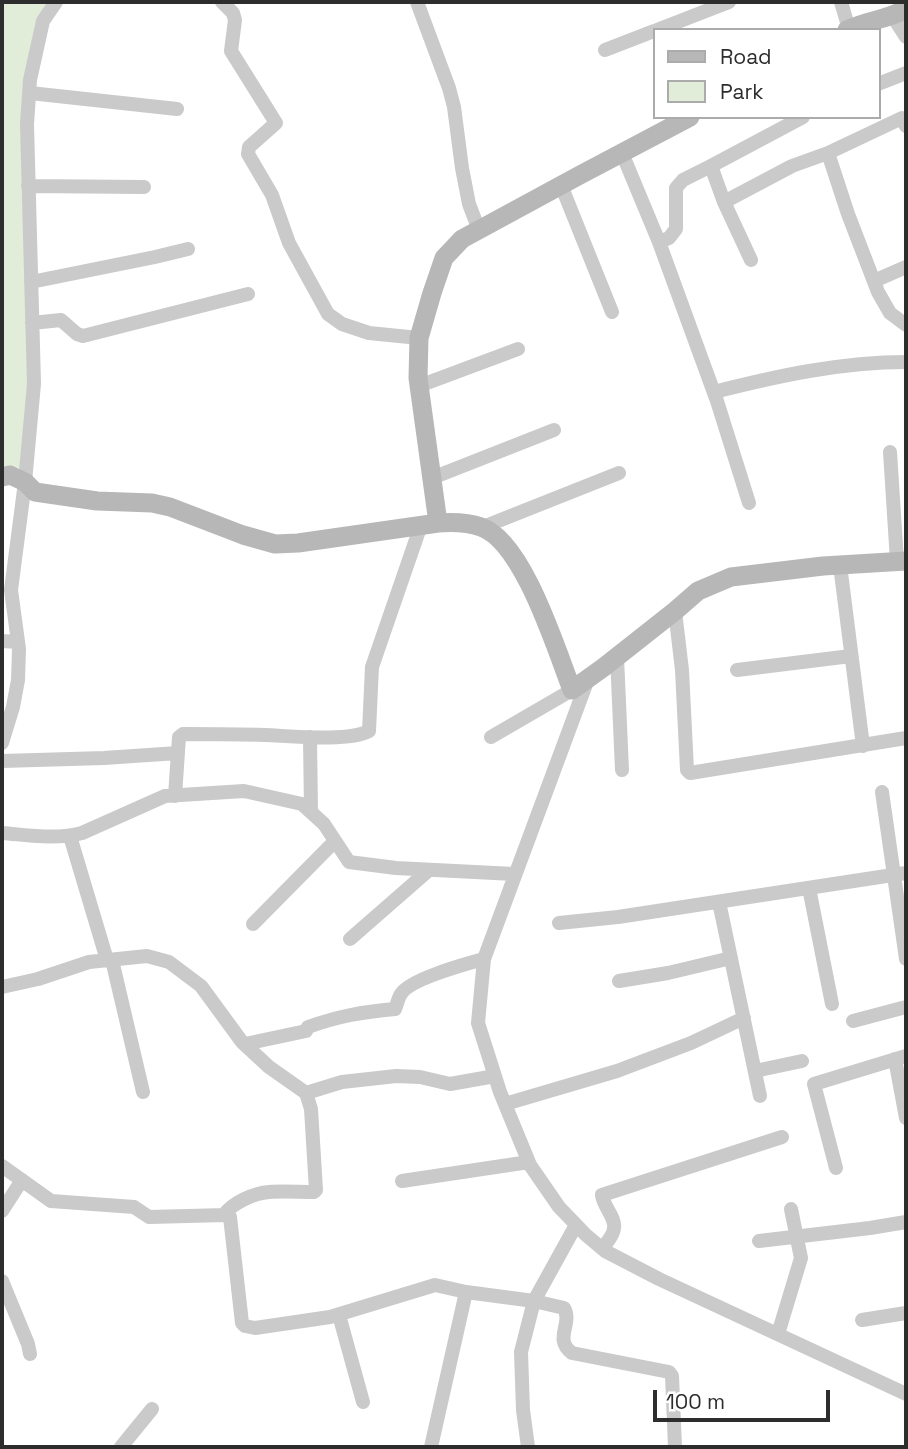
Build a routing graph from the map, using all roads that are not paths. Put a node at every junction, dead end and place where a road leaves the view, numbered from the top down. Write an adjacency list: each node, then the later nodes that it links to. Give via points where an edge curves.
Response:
1 (56, 2): 15 (street, via 43,21)
2 (222, 2): 38 (street, via 235,20 231,51 276,122 249,147 248,154 328,314 369,333)
3 (417, 2): 27 (street, via 449,88 469,204)
4 (729, 2): 7 (street)
5 (841, 2): 8 (street)
6 (900, 13): 9 (street); 11 (street)
7 (660, 28)
8 (848, 28)
9 (850, 28)
10 (652, 31): 12 (street)
11 (906, 37)
12 (605, 50)
13 (906, 73): 14 (street)
14 (880, 83)
15 (30, 93): 16 (street); 24 (street)
16 (177, 109)
17 (687, 119): 20 (street)
18 (799, 119): 22 (street)
19 (905, 120): 21 (street)
20 (622, 153): 23 (street); 28 (street)
21 (828, 153): 26 (street, via 792,166); 32 (street)
22 (711, 166): 26 (street); 28 (street, via 676,188 676,229)
23 (561, 185): 27 (street); 35 (street)
24 (28, 186): 25 (street); 33 (street)
25 (144, 187)
26 (724, 202): 30 (street)
27 (479, 230): 38 (street, via 462,239 444,258)
28 (659, 242): 42 (street)
29 (188, 249): 33 (street)
30 (751, 260)
31 (906, 267): 32 (street)
32 (874, 281): 37 (street, via 890,313)
33 (31, 282): 36 (street)
34 (248, 294): 36 (street, via 83,336 61,320)
35 (612, 312)
36 (32, 323): 48 (street, via 34,384)
37 (906, 325)
38 (419, 338): 41 (street)
39 (518, 349): 41 (street)
40 (906, 362): 42 (street, via 775,376)
41 (419, 386): 47 (street)
42 (714, 392): 49 (street)
43 (554, 430): 47 (street)
44 (890, 452): 52 (street)
45 (619, 472): 51 (street)
46 (2, 477): 48 (street, via 10,475)
47 (432, 478): 50 (street)
48 (25, 482): 50 (street, via 35,492 55,496 170,507 275,544); 56 (street, via 11,590)
49 (749, 503)
50 (429, 524): 51 (street); 61 (street, via 372,667 369,731)
51 (483, 527): 60 (street, via 521,566)
52 (902, 561): 53 (street)
53 (839, 565): 54 (street, via 731,577 698,591); 57 (street)
54 (675, 611): 58 (street); 65 (street, via 690,773)
55 (2, 641): 56 (street)
56 (18, 642): 64 (street, via 18,680)
57 (851, 656): 59 (street); 65 (street)
58 (617, 657): 60 (street); 68 (street)
59 (737, 670)
60 (580, 684): 62 (street); 77 (street, via 573,723)
61 (310, 737): 66 (street, via 183,734); 71 (street)
62 (491, 737)
63 (906, 738): 65 (street)
64 (2, 743)
65 (863, 746)
66 (178, 753): 67 (street); 70 (street)
67 (2, 761)
68 (622, 770)
69 (882, 792): 76 (street)
70 (175, 796): 71 (street, via 244,791 302,804); 73 (street, via 165,796)
71 (311, 812): 74 (street)
72 (2, 833): 73 (street)
73 (69, 836): 86 (street)
74 (335, 841): 75 (street, via 349,862); 81 (street)
75 (429, 870): 77 (street); 82 (street)
76 (900, 873): 78 (street); 85 (street, via 897,902)
77 (514, 874): 84 (street)
78 (809, 888): 79 (street); 89 (street)
79 (719, 902): 80 (street); 83 (street)
80 (559, 923)
81 (253, 924)
82 (350, 939)
83 (731, 958): 87 (street); 91 (street)
84 (484, 959): 93 (street, via 407,987 395,1009 360,1012 306,1031); 97 (street, via 478,1023)
85 (906, 959)
86 (110, 960): 88 (street); 93 (street, via 147,956 169,962 201,986); 98 (street)
87 (619, 981)
88 (2, 987)
89 (832, 1004)
90 (906, 1007): 92 (street)
91 (744, 1018): 96 (street); 101 (street, via 617,1071)
92 (853, 1021)
93 (245, 1044): 99 (street)
94 (900, 1058): 102 (street); 106 (street, via 814,1084)
95 (803, 1062): 96 (street)
96 (755, 1071): 100 (street)
97 (495, 1076): 99 (street, via 450,1084 396,1076 342,1082); 101 (street)
98 (143, 1092)
99 (306, 1093): 111 (street, via 316,1190 266,1192)
100 (760, 1096)
101 (505, 1104): 104 (street)
102 (906, 1118)
103 (782, 1137): 116 (street, via 602,1195 614,1227)
104 (529, 1162): 108 (street); 113 (street)
105 (2, 1166): 107 (street)
106 (836, 1168)
107 (22, 1180): 110 (street); 111 (street, via 51,1200 134,1207 149,1217)
108 (402, 1181)
109 (791, 1209): 114 (street)
110 (2, 1211)
111 (224, 1215): 121 (street, via 230,1217 245,1326)
112 (906, 1222): 114 (street)
113 (576, 1225): 116 (street); 119 (street)
114 (797, 1236): 115 (street); 123 (street, via 801,1258)
115 (759, 1241)
116 (603, 1248): 123 (street)
117 (2, 1281): 124 (street)
118 (466, 1292): 119 (street); 121 (street, via 435,1285); 129 (street)
119 (534, 1301): 130 (street, via 521,1352); 131 (street, via 564,1308 563,1341 572,1353 669,1372)
120 (906, 1313): 122 (street)
121 (339, 1315): 126 (street)
122 (862, 1320)
123 (778, 1334): 125 (street)
124 (30, 1354)
125 (906, 1394)
126 (363, 1402)
127 (152, 1409): 128 (street)
128 (121, 1447)
129 (431, 1447)
130 (528, 1447)
131 (675, 1447)

